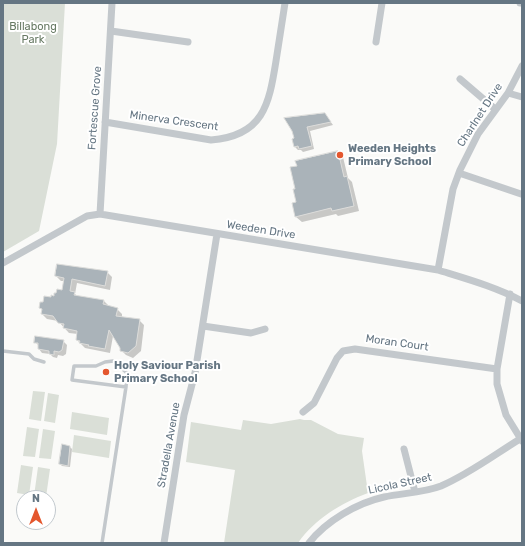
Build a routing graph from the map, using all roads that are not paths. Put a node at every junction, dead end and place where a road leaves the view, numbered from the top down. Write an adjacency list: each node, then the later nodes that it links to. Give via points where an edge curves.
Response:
1 (112, 3): 4 (street, Fortescue Grove)
2 (285, 3): 12 (street, Minerva Crescent, via 268,102 257,121 247,129 225,139 211,140)
3 (382, 3): 6 (street)
4 (111, 31): 5 (street); 12 (street, Fortescue Grove)
5 (188, 42)
6 (376, 42)
7 (522, 66): 9 (street, Charlnet Drive)
8 (460, 79): 11 (street)
9 (508, 92): 10 (street); 11 (street, Charlnet Drive)
10 (522, 97)
11 (495, 109): 13 (street, Charlnet Drive, via 478,134)
12 (105, 122): 15 (street, Fortescue Grove)
13 (459, 173): 14 (street); 18 (street, Charlnet Drive, via 453,189)
14 (522, 194)
15 (100, 214): 16 (street, Weeden Drive); 17 (street, Weeden Drive, via 87,216)
16 (217, 234): 18 (street, Weeden Drive); 21 (street, Stradella Avenue)
17 (3, 263)
18 (438, 270): 19 (street, Weeden Drive)
19 (510, 294): 20 (street, Weeden Drive); 25 (street)
20 (522, 301)
21 (203, 326): 22 (street, via 251,333); 32 (street, Stradella Avenue, via 184,415)
22 (265, 329)
23 (3, 351): 24 (lane, via 29,354 34,360)
24 (44, 362)
25 (497, 368): 27 (street, Moran Court, via 355,348 343,352 336,358 314,403); 28 (street, via 498,384 506,415)
26 (126, 387): 26 (lane, via 127,373 114,361 96,366 74,366 72,380); 31 (lane)
27 (303, 412)
28 (521, 440): 30 (street, Licola Street, via 459,478)
29 (404, 449): 30 (street)
30 (415, 492): 33 (street, Licola Street, via 383,497 363,504 324,527)
31 (102, 543)
32 (164, 543)
33 (309, 543)

